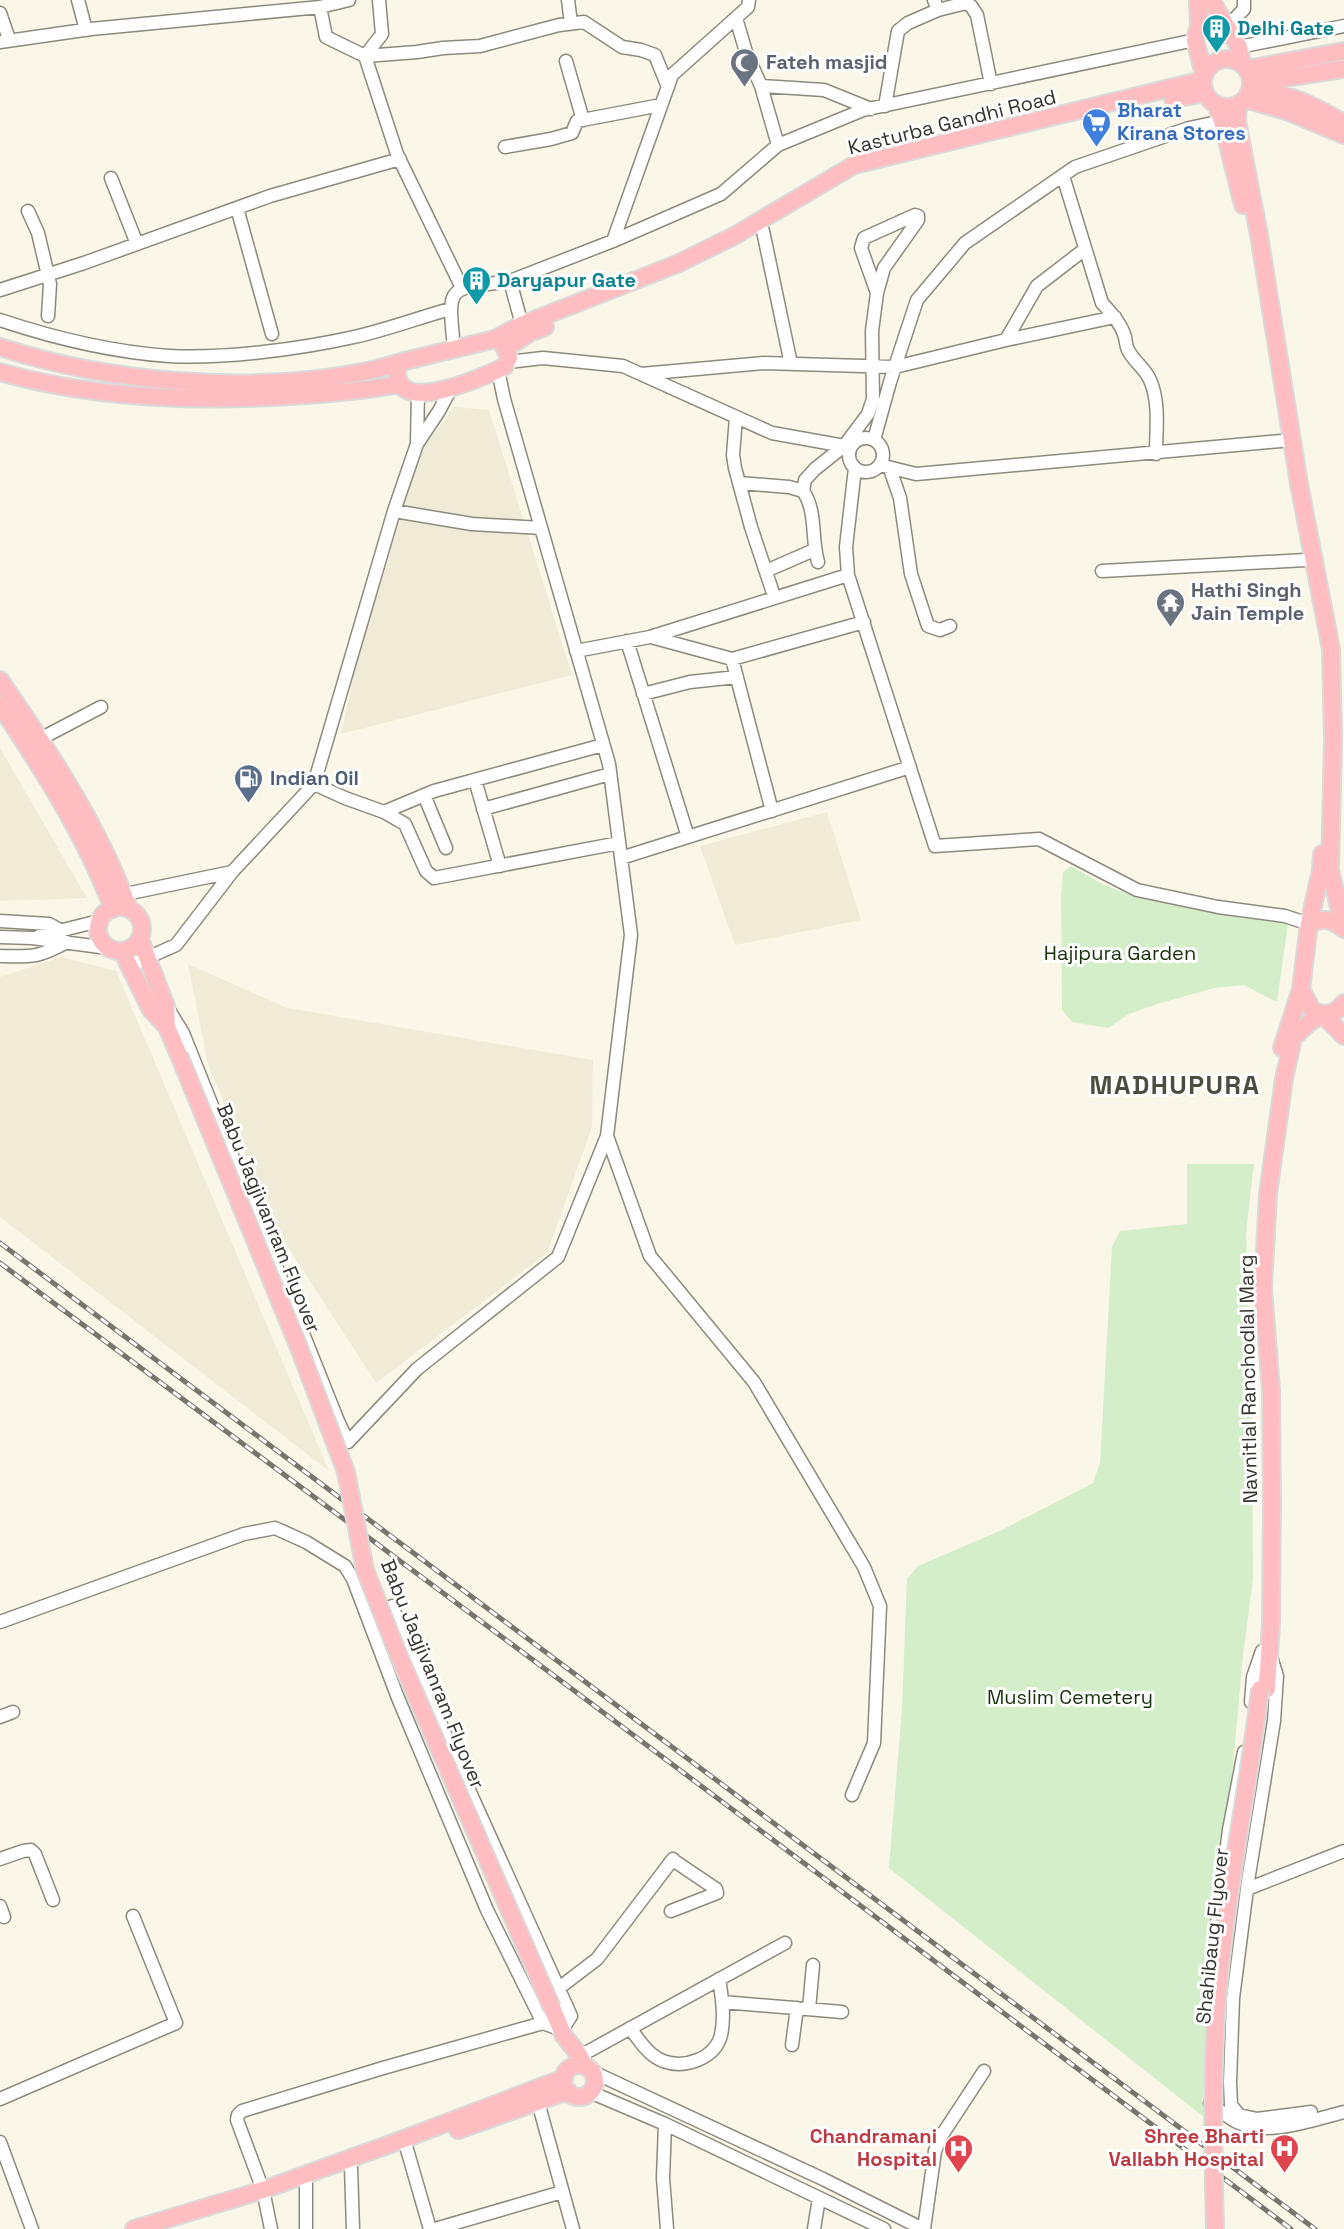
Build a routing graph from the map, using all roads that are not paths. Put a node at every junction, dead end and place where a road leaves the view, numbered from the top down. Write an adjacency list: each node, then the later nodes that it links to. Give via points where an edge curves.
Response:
1 (78, 0): 17 (street)
2 (349, 0): 11 (street)
3 (379, 0): 21 (street, via 382,34)
4 (568, 0): 14 (street)
5 (749, 0): 13 (street, via 748,7)
6 (1198, 0): 18 (main road)
7 (1211, 0): 16 (main road)
8 (1244, 0): 16 (street, via 1245,9)
9 (936, 5): 25 (street, via 971,6 977,15); 30 (street, via 898,30)
10 (274, 6): 11 (street); 17 (street)
11 (320, 7): 21 (street, via 327,37)
12 (0, 13): 19 (street)
13 (736, 18): 26 (street); 27 (street, via 672,75)
14 (570, 23): 21 (street, via 480,46); 27 (street, via 584,22 622,47 655,56)
15 (1344, 26): 24 (street)
16 (1227, 27): 24 (main road)
17 (86, 30): 19 (street)
18 (1195, 40): 25 (street); 28 (main road)
19 (4, 41)
20 (1344, 51): 24 (main road)
21 (364, 56): 38 (street)
22 (566, 61): 32 (street)
23 (1344, 69): 24 (main road)
24 (1245, 79): 28 (main road, via 1223,107); 28 (main road, via 1228,58 1221,59 1214,62); 34 (main road, via 1300,99); 35 (main road, via 1289,112); 73 (main road, via 1237,121 1260,235)
25 (991, 84): 30 (street)
26 (761, 86): 31 (street, via 824,90); 36 (street)
27 (668, 87): 29 (street)
28 (1207, 88): 33 (main road); 43 (main road, Kasturba Gandhi Road, via 858,175); 56 (main road, Kasturba Gandhi Road, via 854,165 734,236)
29 (662, 105): 32 (street); 44 (street)
30 (885, 106): 31 (street)
31 (871, 109): 36 (street)
32 (583, 120): 37 (street, via 577,121 572,133)
33 (1222, 121): 39 (street, via 1189,128 1075,167); 73 (main road, via 1251,236)
34 (1344, 123)
35 (1344, 135)
36 (778, 145): 44 (street, via 721,194)
37 (505, 147)
38 (400, 159): 41 (street); 49 (street)
39 (1063, 176): 46 (street); 65 (street, via 965,243 917,300)
40 (111, 178): 45 (street)
41 (237, 208): 45 (street); 57 (street)
42 (28, 211): 47 (street)
43 (763, 231): 56 (main road, Kasturba Gandhi Road, via 681,273); 63 (street)
44 (613, 241): 48 (street)
45 (136, 244): 47 (street)
46 (1085, 249): 54 (street, via 1102,303); 58 (street, via 1037,286)
47 (48, 275): 50 (street); 53 (street)
48 (510, 281): 49 (street); 56 (street)
49 (462, 288): 52 (street, via 455,293)
50 (0, 290)
51 (877, 293): 51 (street, via 884,267 918,216 864,238 861,248); 64 (street)
52 (450, 309): 55 (street, via 354,337 272,351 202,356 123,350 49,336); 60 (street)
53 (48, 316)
54 (1115, 317): 58 (street); 76 (street, via 1133,359 1151,381 1157,414)
55 (0, 320)
56 (523, 331): 61 (main road, Kasturba Gandhi Road)
57 (272, 334)
58 (1006, 340): 65 (street)
59 (0, 347): 62 (main road, via 102,372 226,382 334,377)
60 (454, 347): 61 (main road); 62 (main road)
61 (502, 355): 67 (street, via 623,366); 69 (main road); 82 (street, via 504,399)
62 (401, 362): 68 (main road, via 397,372)
63 (790, 363): 64 (street); 67 (street)
64 (871, 366): 65 (street); 75 (street, via 873,399)
65 (895, 367): 72 (street)
66 (0, 372): 68 (main road, via 23,379 176,399 361,392)
67 (641, 374): 71 (street)
68 (399, 384): 70 (main road)
69 (451, 387): 70 (main road); 74 (street)
70 (418, 393): 74 (street)
71 (736, 417): 75 (street, via 772,433); 79 (street, via 733,455)
72 (874, 440): 75 (street, via 864,438); 77 (street, via 884,454)
73 (1287, 441): 76 (street); 83 (main road); 119 (main road, via 1331,649 1330,870)
74 (417, 444): 81 (street)
75 (848, 446): 78 (street); 80 (street, via 815,469 805,480)
76 (1156, 454): 77 (street, via 916,474)
77 (885, 467): 78 (street, via 865,473); 89 (street, via 900,498 911,574 928,626 940,630)
78 (855, 468): 86 (street, via 846,547)
79 (739, 483): 80 (street); 84 (street)
80 (803, 491): 84 (street, via 811,506 816,556)
81 (394, 511): 82 (street, via 472,524); 104 (street)
82 (541, 528): 92 (street)
83 (1305, 560): 85 (street); 118 (main road, via 1322,650 1324,740 1321,870)
84 (766, 571): 87 (street)
85 (1102, 571)
86 (848, 575): 88 (street); 90 (street)
87 (772, 590)
88 (864, 622): 93 (street); 101 (street)
89 (950, 626)
90 (650, 637): 91 (street); 93 (street)
91 (627, 641): 92 (street); 96 (street)
92 (576, 651): 100 (street)
93 (732, 658): 94 (street)
94 (737, 677): 96 (street); 107 (street)
95 (0, 680): 99 (main road)
96 (643, 693): 109 (street)
97 (0, 705): 115 (main road, via 67,809)
98 (101, 707): 99 (street)
99 (40, 739): 115 (main road, via 103,846)
100 (603, 745): 102 (street); 103 (street)
101 (910, 767): 107 (street); 118 (street, via 934,846 1039,839 1137,890 1285,916)
102 (610, 774): 106 (street); 110 (street)
103 (475, 780): 105 (street); 106 (street)
104 (314, 784): 108 (street); 114 (street)
105 (424, 795): 108 (street); 111 (street)
106 (483, 808): 113 (street)
107 (772, 811): 109 (street)
108 (384, 812): 113 (street, via 405,824 426,871 434,878)
109 (688, 837): 112 (street)
110 (619, 843): 112 (street); 113 (street)
111 (446, 848)
112 (621, 858): 132 (street, via 631,935)
113 (500, 866)
114 (232, 872): 115 (street); 125 (street, via 176,945)
115 (118, 902): 117 (main road); 122 (main road, via 135,913 142,925)
116 (0, 921): 120 (street, via 50,924)
117 (99, 921): 120 (street); 123 (main road, via 99,936)
118 (1309, 924): 119 (main road, via 1332,920); 126 (main road)
119 (1344, 928)
120 (64, 936): 121 (street); 123 (street); 124 (street, via 45,954)
121 (0, 937)
122 (140, 939): 123 (main road); 125 (main road)
123 (120, 955): 125 (street); 130 (main road, via 151,1010)
124 (0, 956)
125 (147, 959): 128 (main road)
126 (1300, 989): 129 (main road, via 1312,1010); 135 (main road, via 1277,1072 1260,1194 1256,1289 1263,1390)
127 (1344, 1003): 129 (main road, Navnitlal Ranchodlal Marg, via 1334,1013)
128 (166, 1006): 130 (main road); 132 (street, via 183,1033 348,1442 417,1369 558,1257)
129 (1322, 1014): 131 (main road); 135 (main road, Navnitlal Ranchodlal Marg, via 1293,1038 1268,1194 1263,1289 1271,1389 1272,1501)
130 (167, 1027): 155 (main road, Babu Jagjivanram Flyover, bridge, via 346,1472 365,1570 398,1654)
131 (1344, 1036)
132 (607, 1136): 139 (street, via 650,1256 754,1382 864,1567 880,1606 874,1743)
133 (392, 1606): 149 (street, via 460,1770)
134 (0, 1622): 153 (street, via 244,1534 275,1528 345,1566 487,1910)
135 (1266, 1651): 136 (main road, Shahibaug Flyover); 142 (street, via 1277,1676 1274,1721); 163 (street, via 1253,1677 1249,1723 1222,1875 1207,2029 1209,2102 1236,2122 1255,2128)
136 (1264, 1689): 188 (main road, Shahibaug Flyover, bridge, via 1236,1842 1219,1977 1214,2086); 189 (main road, Shahibaug Flyover, via 1227,1978 1221,2086)
137 (13, 1712): 138 (street)
138 (0, 1717)
139 (852, 1795)
140 (1344, 1851): 142 (street)
141 (0, 1859): 143 (street, via 31,1850)
142 (1247, 1889): 162 (street, via 1233,1998 1231,2105 1239,2115 1257,2119)
143 (53, 1900)
144 (671, 1911): 149 (street, via 717,1893 673,1859 597,1959)
145 (133, 1916): 160 (street, via 176,2023)
146 (785, 1943): 148 (street)
147 (813, 1965): 151 (street)
148 (719, 1979): 150 (street); 154 (street)
149 (559, 1988): 155 (street, via 571,2016)
150 (722, 2002): 151 (street); 154 (street, via 721,2037 707,2056 684,2064 663,2061 648,2051)
151 (803, 2009): 152 (street); 156 (street)
152 (842, 2012)
153 (543, 2023): 155 (street); 172 (street, via 242,2111 237,2120)
154 (630, 2028): 158 (street)
155 (563, 2033): 158 (main road, Babu Jagjivanram Flyover, via 566,2061)
156 (792, 2045)
157 (984, 2071): 187 (street, via 935,2151)
158 (576, 2072): 159 (main road, via 576,2096); 161 (main road); 166 (main road); 167 (street)
159 (590, 2092): 164 (street)
160 (0, 2099)
161 (538, 2102): 166 (main road); 171 (street)
162 (1344, 2104)
163 (1344, 2112)
164 (665, 2124): 169 (street); 185 (street, via 663,2178)
165 (0, 2142): 176 (street)
166 (405, 2144): 168 (main road); 172 (main road); 182 (street)
167 (772, 2155): 169 (street); 174 (street)
168 (351, 2167): 170 (main road); 181 (street)
169 (762, 2170): 173 (street)
170 (306, 2183): 172 (main road); 180 (street)
171 (562, 2192): 183 (street); 184 (street)
172 (264, 2193): 177 (main road); 178 (main road); 179 (street)
173 (819, 2198): 175 (street); 186 (street)
174 (876, 2205): 175 (street); 187 (street)
175 (876, 2227)
176 (32, 2229)
177 (134, 2229)
178 (161, 2229)
179 (271, 2229)
180 (306, 2229)
181 (353, 2229)
182 (430, 2229)
183 (435, 2229)
184 (573, 2229)
185 (667, 2229)
186 (814, 2229)
187 (924, 2229)
188 (1215, 2229)
189 (1222, 2229)

